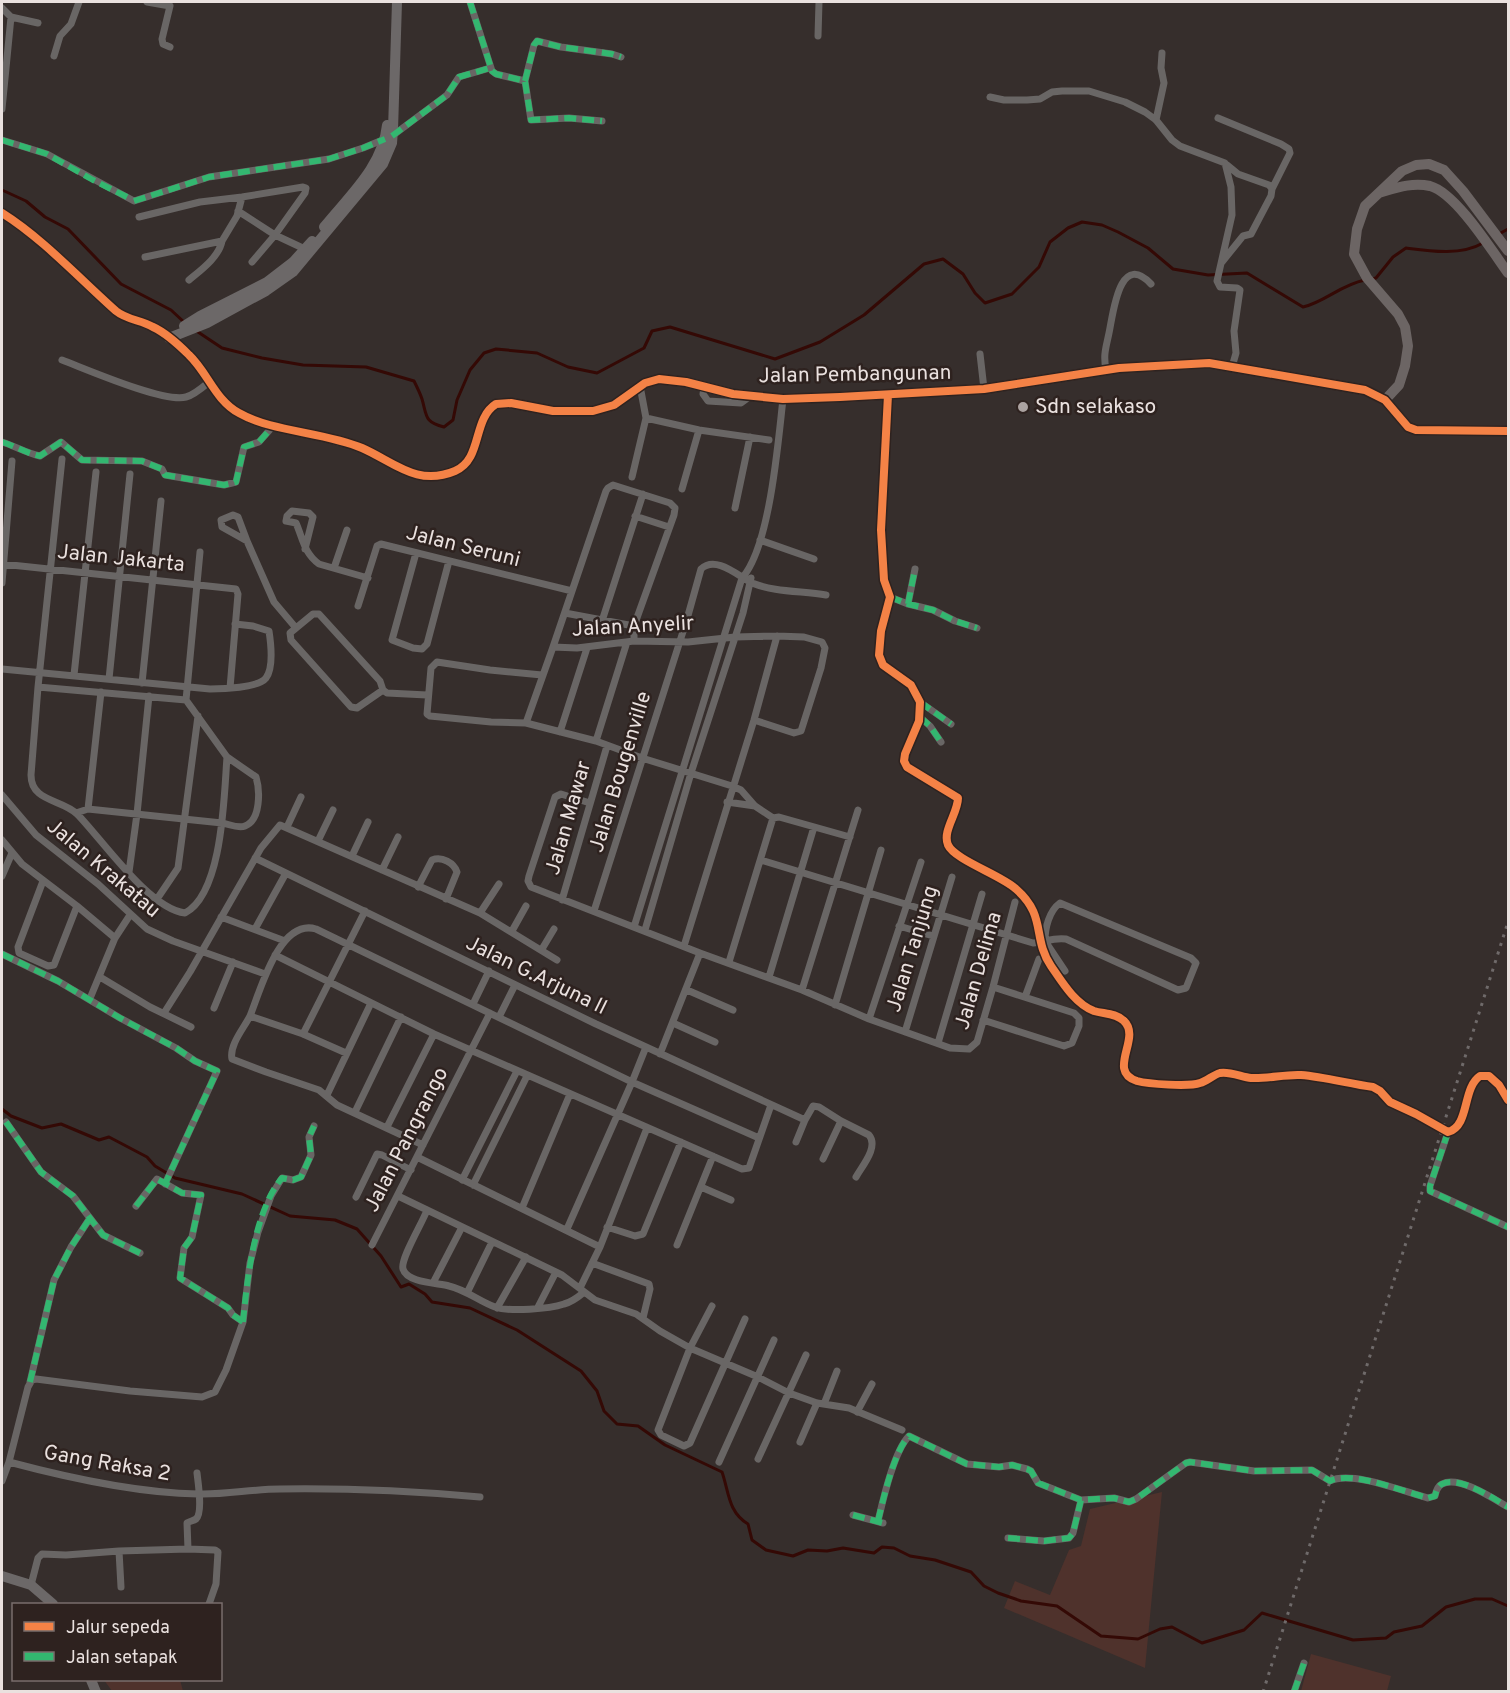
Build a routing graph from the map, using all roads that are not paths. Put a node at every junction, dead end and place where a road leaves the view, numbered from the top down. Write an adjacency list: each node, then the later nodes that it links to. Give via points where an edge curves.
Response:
1 (79, 2): 14 (street)
2 (147, 2): 7 (street)
3 (391, 2): 24 (street)
4 (397, 2): 24 (street)
5 (470, 2): 17 (street)
6 (819, 2): 11 (street)
7 (174, 4): 12 (street, via 162,39)
8 (2, 8): 9 (street)
9 (11, 17): 10 (street); 16 (street)
10 (38, 23)
11 (818, 36)
12 (170, 47)
13 (1162, 53): 22 (street, via 1164,83)
14 (54, 56)
15 (621, 57): 18 (street, via 537,41)
16 (4, 60): 20 (street)
17 (490, 68): 18 (street, via 496,74); 24 (street, via 459,78 447,95)
18 (525, 81): 23 (street, via 532,121)
19 (990, 97): 22 (street, via 1027,100 1040,99 1052,92 1089,90 1125,102)
20 (2, 109)
21 (1218, 118): 29 (street, via 1289,149)
22 (1156, 120): 26 (street, via 1180,146)
23 (602, 121)
24 (388, 137): 25 (street, via 329,159 209,177 134,201 47,154); 37 (street, via 367,175)
25 (2, 140)
26 (1225, 163): 29 (street, via 1238,174); 41 (street, via 1232,205)
27 (1429, 164): 28 (main road); 30 (main road, via 1401,171); 38 (main road, via 1444,170)
28 (1431, 186): 30 (main road, via 1406,185); 42 (main road, via 1453,200)
29 (1272, 189): 41 (street, via 1251,234 1244,235)
30 (1377, 194): 55 (main road, via 1365,206 1354,254 1367,278 1405,327 1405,366 1399,384)
31 (242, 197): 32 (street); 34 (street, via 200,202); 35 (street, via 306,188)
32 (238, 211): 35 (street); 36 (street)
33 (2, 213): 45 (street, Jalan Pembangunan, via 116,311 154,327)
34 (139, 217)
35 (275, 235): 37 (street); 40 (street)
36 (222, 241): 39 (street); 43 (street, via 214,257)
37 (308, 251): 45 (street, via 267,282)
38 (1509, 251)
39 (145, 257)
40 (252, 262)
41 (1219, 266): 48 (street, via 1218,286 1240,290)
42 (1509, 273)
43 (189, 280)
44 (1151, 284): 49 (street, via 1131,275 1121,286 1105,345)
45 (167, 337): 50 (street, Jalan Pembangunan, via 195,361)
46 (980, 354): 52 (street)
47 (62, 360): 50 (street, via 143,390 177,398 193,394)
48 (1232, 367): 49 (street, Jalan Pembangunan, via 1209,363); 55 (street, Jalan Pembangunan, via 1365,390)
49 (1106, 370): 52 (street, Jalan Pembangunan)
50 (209, 382): 57 (street, Jalan Pembangunan, via 220,399 237,412)
51 (640, 386): 54 (street, Jalan Pembangunan, via 663,379 733,394); 56 (street); 57 (street, Jalan Pembangunan, via 619,401 593,411 496,404 485,414 466,463 455,471 438,475 413,474 352,444)
52 (984, 389): 53 (street, Jalan Pembangunan)
53 (888, 395): 54 (street, Jalan Pembangunan); 97 (street, via 881,530 884,580)
54 (783, 399): 75 (street)
55 (1385, 400): 59 (street, Jalan Pembangunan, via 1412,429)
56 (646, 418): 58 (street); 67 (street)
57 (274, 425): 62 (street, via 259,442 244,447 236,482 224,485 165,475 162,469 142,461 82,459 61,442 40,456)
58 (699, 430): 60 (street); 68 (street)
59 (1509, 430)
60 (750, 437): 61 (street); 71 (street)
61 (769, 440)
62 (2, 442)
63 (62, 459): 84 (street)
64 (12, 461): 82 (street)
65 (96, 472): 87 (street)
66 (130, 474): 88 (street)
67 (632, 477)
68 (682, 489)
69 (642, 494): 72 (street); 73 (street, via 673,504); 95 (street, via 616,486 608,488)
70 (161, 501): 91 (street)
71 (735, 508)
72 (635, 516): 73 (street); 101 (street)
73 (669, 527): 105 (street)
74 (347, 530): 83 (street)
75 (760, 540): 80 (street); 85 (street)
76 (247, 541): 103 (street, via 274,603)
77 (304, 549): 77 (street, via 296,523 286,521 292,512 314,517); 83 (street, via 319,564)
78 (200, 552): 94 (street)
79 (416, 553): 81 (street, Jalan Seruni); 81 (street, via 392,640 416,649 427,644); 89 (street, Jalan Seruni, via 379,544)
80 (814, 559)
81 (449, 561): 95 (street, Jalan Seruni)
82 (2, 564): 84 (street, Jalan Jakarta); 92 (street)
83 (334, 568): 89 (street)
84 (51, 569): 87 (street, Jalan Jakarta); 113 (street)
85 (750, 569): 90 (street); 93 (street)
86 (915, 570): 98 (street)
87 (84, 572): 88 (street, Jalan Jakarta); 114 (street)
88 (120, 576): 91 (street, Jalan Jakarta); 116 (street)
89 (368, 578): 99 (street)
90 (742, 578): 93 (street); 108 (street); 109 (street, Jalan Bougenville, via 716,565 704,566)
91 (153, 579): 94 (street, Jalan Jakarta); 117 (street)
92 (2, 582)
93 (751, 582): 96 (street, via 767,588); 107 (street)
94 (196, 583): 102 (street, Jalan Jakarta, via 237,590); 120 (street)
95 (572, 591): 100 (street)
96 (826, 595)
97 (891, 597): 98 (street); 128 (street, via 879,655 883,666 911,685)
98 (908, 604): 104 (street)
99 (358, 606)
100 (565, 613): 101 (street); 110 (street)
101 (602, 621): 105 (street)
102 (236, 624): 121 (street); 121 (street, via 268,630 270,665 261,682)
103 (296, 628): 123 (street, via 313,614 319,614 380,681); 123 (street, via 290,633 291,640 351,707 357,708)
104 (977, 628)
105 (633, 635): 109 (street, Jalan Anyelir); 111 (street, Jalan Anyelir); 137 (street)
106 (777, 636): 107 (street, Jalan Anyelir); 131 (street); 131 (street, Jalan Anyelir, via 822,642 825,648 821,668 800,732)
107 (735, 637): 108 (street, Jalan Anyelir); 122 (street)
108 (724, 638): 109 (street, Jalan Anyelir); 118 (street)
109 (679, 642): 141 (street, Jalan Bougenville)
110 (554, 644): 111 (street, Jalan Anyelir); 115 (street, Jalan Anyelir)
111 (587, 648): 136 (street)
112 (2, 669): 113 (street)
113 (40, 671): 114 (street); 119 (street)
114 (74, 675): 116 (street)
115 (542, 675): 125 (street, via 437,662 431,668); 132 (street, Jalan Anyelir)
116 (109, 680): 117 (street)
117 (142, 682): 120 (street)
118 (708, 686): 122 (street); 133 (street)
119 (38, 687): 124 (street); 153 (street, via 31,783 47,800)
120 (187, 687): 121 (street); 127 (street)
121 (230, 688)
122 (718, 689): 135 (street)
123 (383, 690): 125 (street)
124 (101, 692): 126 (street); 150 (street)
125 (427, 695): 132 (street, via 426,710 430,716)
126 (149, 696): 127 (street); 154 (street)
127 (186, 700): 129 (street)
128 (920, 702): 130 (street); 134 (street)
129 (198, 716): 140 (street); 156 (street)
130 (920, 717): 138 (street); 211 (street, via 904,754 905,764 958,798 947,836 949,848 1018,890 1036,915)
131 (754, 720): 144 (street)
132 (526, 723): 136 (street)
133 (697, 724): 135 (street); 142 (street)
134 (951, 724)
135 (706, 727): 143 (street)
136 (560, 732): 137 (street)
137 (596, 741): 139 (street)
138 (940, 742)
139 (607, 746): 141 (street); 148 (street, Jalan Mawar)
140 (227, 757): 158 (street); 158 (street, via 254,774 258,794 251,823 239,827)
141 (642, 758): 142 (street); 195 (street, Jalan Bougenville)
142 (683, 770): 143 (street); 159 (street)
143 (692, 773): 144 (street); 161 (street)
144 (732, 786): 147 (street); 149 (street, via 741,789)
145 (2, 795): 198 (street, Jalan Krakatau, via 36,835 98,884)
146 (301, 797): 160 (street)
147 (727, 802): 149 (street); 213 (street)
148 (590, 803): 189 (street, Jalan Mawar); 189 (street, via 561,794 555,797 529,876 531,887)
149 (755, 806): 155 (street)
150 (88, 809): 153 (street); 154 (street)
151 (333, 810): 166 (street)
152 (858, 810): 164 (street)
153 (76, 813): 175 (street)
154 (137, 814): 156 (street); 175 (street)
155 (772, 818): 162 (street); 171 (street)
156 (185, 819): 158 (street); 187 (street, via 178,868)
157 (368, 822): 169 (street)
158 (222, 823): 187 (street, via 213,872 194,905 188,911 178,911)
159 (666, 823): 161 (street); 173 (street)
160 (287, 827): 166 (street); 170 (street, via 278,826)
161 (675, 827): 176 (street)
162 (814, 827): 164 (street); 177 (street)
163 (398, 837): 174 (street)
164 (850, 837): 182 (street)
165 (2, 840): 168 (street)
166 (318, 841): 169 (street)
167 (881, 850): 185 (street)
168 (12, 853): 179 (street); 181 (street)
169 (352, 856): 174 (street)
170 (255, 858): 178 (street, Jalan G.Arjuna ll); 199 (street)
171 (761, 860): 177 (street); 222 (street)
172 (921, 862): 191 (street)
173 (653, 868): 176 (street); 202 (street)
174 (382, 870): 184 (street)
175 (129, 872): 187 (street)
176 (662, 872): 205 (street)
177 (802, 872): 182 (street); 227 (street)
178 (286, 873): 194 (street, Jalan G.Arjuna ll); 203 (street)
179 (2, 876)
180 (952, 877): 197 (street, Jalan Tanjung)
181 (43, 881): 192 (street); 192 (street, via 19,953 54,965)
182 (836, 883): 185 (street); 232 (street)
183 (499, 884): 196 (street)
184 (418, 887): 188 (street); 188 (street, via 432,860 445,860 457,872)
185 (869, 893): 191 (street); 237 (street)
186 (982, 894): 200 (street)
187 (157, 899)
188 (446, 899): 196 (street)
189 (562, 900): 195 (street)
190 (1015, 902): 208 (street, Jalan Delima)
191 (906, 904): 197 (street); 201 (street)
192 (77, 906): 209 (street)
193 (526, 906): 206 (street)
194 (365, 911): 212 (street); 223 (street, Jalan G.Arjuna ll)
195 (594, 911): 202 (street)
196 (480, 913): 206 (street)
197 (940, 914): 200 (street); 207 (street, Jalan Tanjung)
198 (129, 915): 209 (street); 215 (street, Jalan Krakatau, via 155,934)
199 (221, 917): 203 (street); 215 (street)
200 (973, 925): 208 (street); 253 (street)
201 (899, 926): 207 (street); 245 (street)
202 (634, 927): 205 (street)
203 (255, 929): 210 (street)
204 (554, 929): 214 (street)
205 (645, 930): 213 (street)
206 (512, 932): 214 (street)
207 (933, 936): 249 (street, Jalan Tanjung)
208 (1007, 936): 211 (street); 230 (street, Jalan Delima)
209 (115, 938): 226 (street)
210 (285, 941): 212 (street, via 310,927); 218 (street)
211 (1042, 942): 211 (street, via 1048,921 1061,903 1196,963 1186,988 1178,990 1066,939); 224 (street); 274 (street, via 1049,963 1081,1004 1126,1023 1129,1033 1123,1069 1134,1080 1193,1085 1221,1073 1255,1078 1312,1077 1377,1089 1390,1102)
212 (347, 944): 228 (street); 236 (street)
213 (684, 946): 216 (street)
214 (542, 949): 220 (street)
215 (202, 951): 221 (street, Jalan Krakatau); 240 (street)
216 (700, 953): 222 (street); 231 (street)
217 (2, 954): 286 (street, via 58,981 217,1071)
218 (275, 955): 225 (street); 228 (street)
219 (1039, 959): 234 (street)
220 (557, 960)
221 (233, 962): 225 (street, Jalan Krakatau); 238 (street)
222 (729, 962): 227 (street)
223 (489, 971): 229 (street, Jalan G.Arjuna ll); 236 (street)
224 (1065, 971)
225 (265, 974): 242 (street)
226 (100, 977): 233 (street); 240 (street)
227 (769, 977): 232 (street)
228 (329, 982): 235 (street); 250 (street)
229 (515, 985): 244 (street); 254 (street, Jalan G.Arjuna ll)
230 (993, 987): 234 (street); 246 (street, Jalan Delima)
231 (687, 990): 239 (street); 247 (street)
232 (802, 990): 237 (street)
233 (91, 996)
234 (1025, 997): 246 (street, via 1078,1016 1079,1024 1070,1045 1064,1047)
235 (371, 1002): 243 (street); 256 (street)
236 (473, 1004): 241 (street)
237 (836, 1005): 245 (street)
238 (214, 1008)
239 (733, 1010)
240 (164, 1013): 248 (street)
241 (490, 1013): 244 (street); 255 (street, Jalan Pangrango)
242 (250, 1016): 250 (street); 262 (street, via 231,1052 232,1059)
243 (401, 1017): 251 (street); 265 (street)
244 (499, 1017): 260 (street)
245 (869, 1019): 249 (street)
246 (983, 1020): 253 (street, Jalan Delima, via 976,1042 969,1049 950,1048)
247 (673, 1023): 252 (street); 257 (street)
248 (191, 1027)
249 (905, 1032): 253 (street)
250 (303, 1034): 256 (street)
251 (434, 1034): 255 (street); 271 (street)
252 (714, 1042)
253 (938, 1042)
254 (645, 1047): 257 (street, Jalan G.Arjuna ll); 260 (street)
255 (471, 1050): 258 (street); 279 (street, Jalan Pangrango)
256 (346, 1053): 262 (street)
257 (660, 1054): 264 (street, Jalan G.Arjuna ll)
258 (517, 1071): 259 (street); 273 (street)
259 (527, 1076): 261 (street); 275 (street)
260 (632, 1082): 266 (street); 276 (street)
261 (570, 1094): 266 (street); 293 (street)
262 (327, 1095): 265 (street)
263 (1509, 1100): 274 (street, via 1489,1076 1480,1076 1470,1087 1458,1124)
264 (771, 1105): 267 (street, Jalan G.Arjuna ll); 276 (street)
265 (354, 1112): 271 (street)
266 (617, 1115): 272 (street); 299 (street)
267 (804, 1120): 268 (street, via 813,1106); 278 (street)
268 (841, 1121): 282 (street); 284 (street, via 869,1135 873,1142)
269 (6, 1122): 295 (street, via 40,1172 74,1196)
270 (314, 1126): 316 (street, via 309,1137 311,1155 301,1177 282,1178 271,1196 250,1263)
271 (387, 1127): 279 (street)
272 (647, 1128): 277 (street); 297 (street)
273 (487, 1129): 275 (street); 285 (street)
274 (1448, 1132): 298 (street, via 1430,1191)
275 (498, 1134): 287 (street)
276 (759, 1138): 280 (street, via 746,1170)
277 (681, 1142): 280 (street); 297 (street, via 642,1234 635,1236)
278 (796, 1142)
279 (423, 1145): 281 (street, Jalan Pangrango)
280 (712, 1156): 288 (street)
281 (417, 1157): 283 (street, Jalan Pangrango); 285 (street)
282 (823, 1158)
283 (411, 1170): 289 (street, Jalan Pangrango); 290 (street, via 377,1154)
284 (856, 1177)
285 (462, 1180): 287 (street)
286 (165, 1184): 292 (street, via 156,1180); 316 (street, via 182,1193 202,1196 192,1237 184,1248 180,1278)
287 (473, 1185): 293 (street)
288 (700, 1187): 291 (street); 302 (street)
289 (398, 1196): 294 (street); 301 (street, Jalan Pangrango)
290 (356, 1197)
291 (731, 1200)
292 (136, 1206)
293 (522, 1208): 299 (street)
294 (427, 1210): 296 (street); 308 (street, via 403,1267 411,1277)
295 (90, 1218): 304 (street, via 103,1235); 323 (street, via 54,1281)
296 (462, 1227): 300 (street); 308 (street)
297 (607, 1227): 303 (street)
298 (1509, 1227)
299 (567, 1229): 303 (street)
300 (492, 1242): 305 (street); 310 (street)
301 (372, 1245)
302 (677, 1245)
303 (600, 1247): 306 (street)
304 (140, 1253)
305 (526, 1257): 307 (street); 313 (street)
306 (592, 1263): 309 (street); 314 (street, via 649,1284)
307 (556, 1272): 309 (street); 312 (street)
308 (433, 1283): 310 (street)
309 (582, 1290): 312 (street, via 576,1300); 314 (street, via 595,1300)
310 (467, 1293): 313 (street)
311 (712, 1306): 318 (street)
312 (538, 1307): 313 (street)
313 (497, 1308)
314 (643, 1318): 318 (street)
315 (745, 1319): 320 (street)
316 (243, 1322): 323 (street, via 218,1388 207,1396 36,1379)
317 (774, 1340): 322 (street)
318 (690, 1348): 320 (street); 320 (street, via 658,1430 684,1446 690,1443)
319 (807, 1355): 325 (street)
320 (725, 1363): 322 (street)
321 (837, 1371): 326 (street)
322 (758, 1377): 325 (street); 332 (street)
323 (30, 1382): 331 (street)
324 (872, 1384): 327 (street)
325 (789, 1393): 326 (street); 330 (street)
326 (821, 1404): 327 (street); 329 (street)
327 (857, 1412): 328 (street)
328 (902, 1430)
329 (800, 1442)
330 (758, 1459)
331 (9, 1462): 334 (street); 335 (street, Gang Raksa 2, via 155,1491)
332 (719, 1462)
333 (197, 1473): 335 (street)
334 (2, 1480)
335 (200, 1494): 336 (street, Gang Raksa 2, via 312,1488); 341 (street, via 197,1517 187,1523)
336 (480, 1497)
337 (1081, 1500): 338 (street, via 1114,1498 1129,1502 1190,1462 1254,1471 1312,1470 1330,1481 1366,1481 1428,1498 1435,1496 1444,1483 1463,1484); 339 (street, via 1038,1483 1027,1469 967,1464 908,1437 887,1484 880,1522); 340 (street, via 1069,1538)
338 (1509, 1507)
339 (853, 1515)
340 (1008, 1538)
341 (188, 1549): 342 (street); 347 (street, via 218,1552 216,1584)
342 (119, 1551): 344 (street, via 40,1555); 345 (street)
343 (2, 1576): 344 (street)
344 (31, 1585): 346 (street)
345 (122, 1587)
346 (51, 1603)
347 (210, 1603)
348 (1304, 1663): 349 (street)
349 (1294, 1692)

